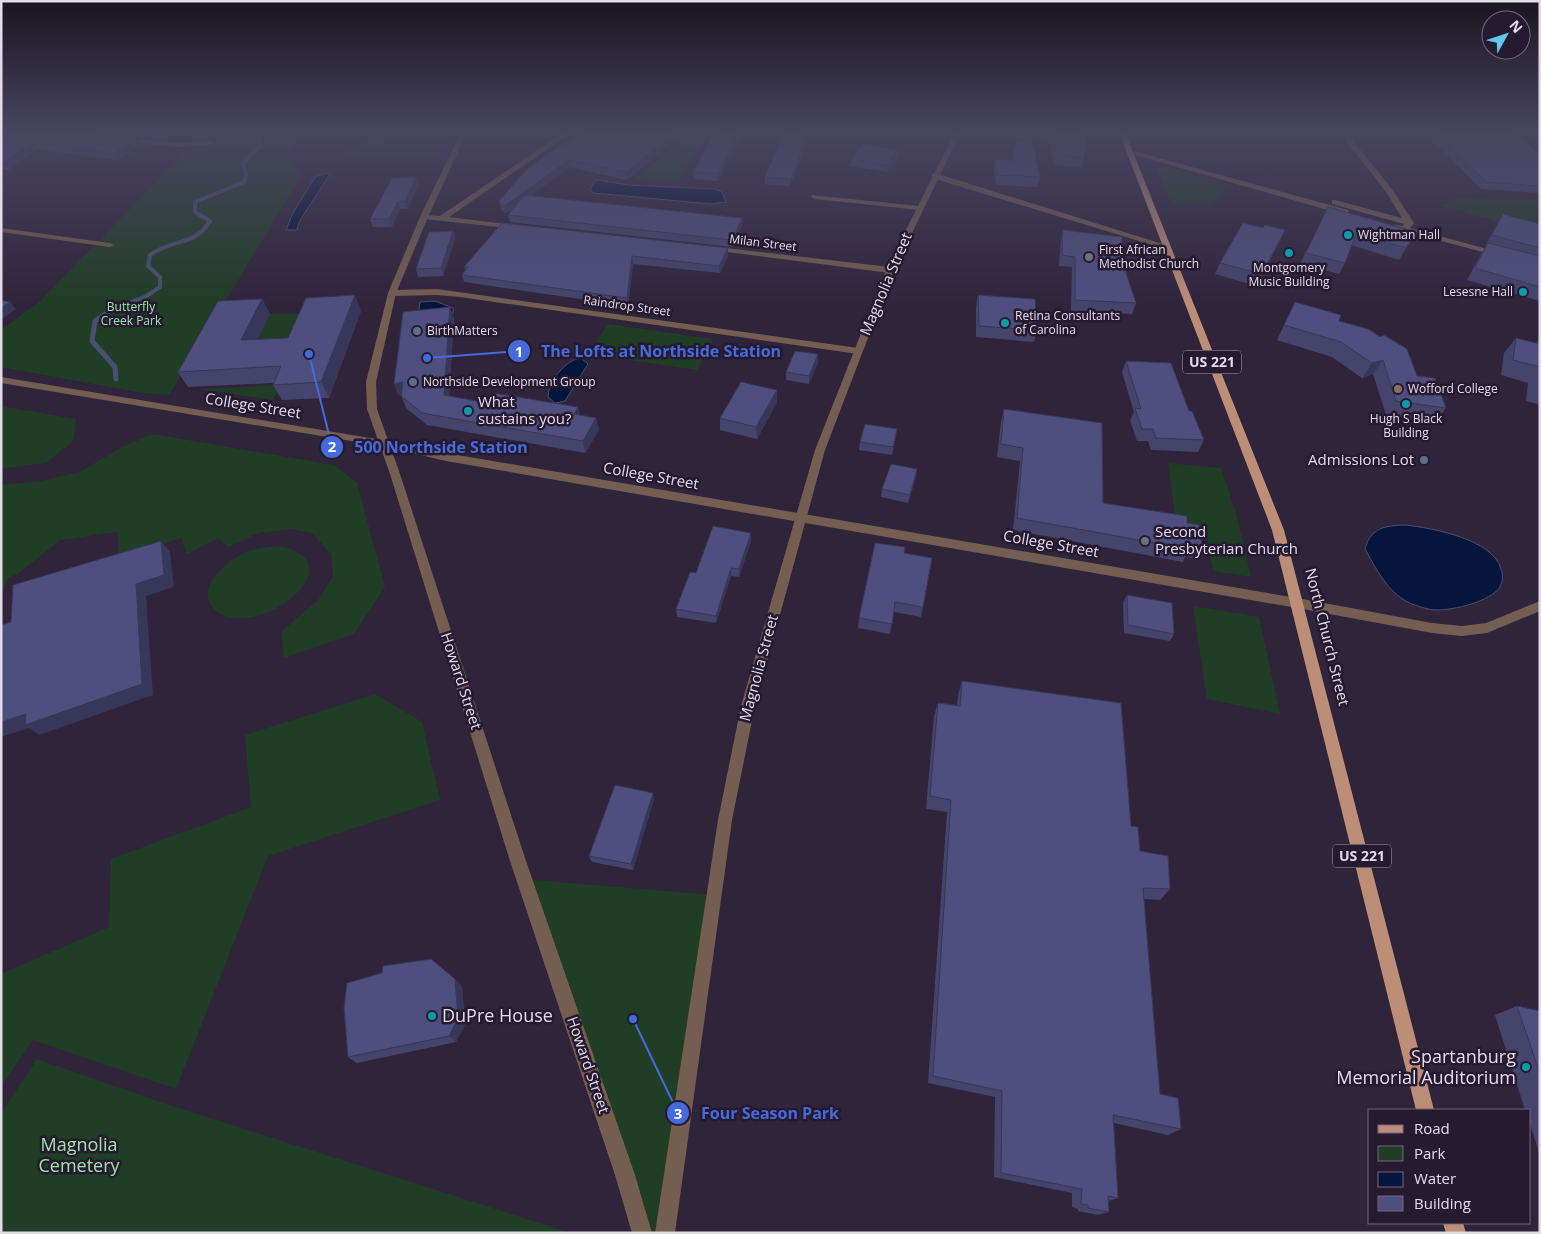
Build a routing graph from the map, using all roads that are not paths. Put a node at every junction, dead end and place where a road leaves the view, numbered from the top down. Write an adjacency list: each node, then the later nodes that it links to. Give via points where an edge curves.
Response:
1 (437, 190): 10 (street, Howard Street)
2 (484, 190): 11 (street)
3 (928, 190): 9 (street, Magnolia Street)
4 (980, 190): 16 (street)
5 (1144, 190): 16 (main road, North Church Street / US 221)
6 (1271, 190): 12 (street)
7 (1388, 190): 12 (street)
8 (814, 196): 9 (street)
9 (919, 208): 20 (street, Magnolia Street)
10 (424, 217): 11 (street); 21 (street, Howard Street)
11 (440, 219): 13 (street)
12 (1408, 226): 18 (street); 19 (street)
13 (522, 228)
14 (1, 230): 15 (street)
15 (110, 245)
16 (1165, 246): 26 (main road, North Church Street / US 221, via 1266,496)
17 (700, 247): 20 (street, Milan Street)
18 (1503, 250)
19 (1511, 259)
20 (890, 270): 22 (street, Magnolia Street)
21 (392, 292): 22 (street, Raindrop Street, via 460,294); 24 (street, Howard Street, via 372,382 372,409)
22 (858, 351): 25 (street, Magnolia Street, via 820,450)
23 (1, 380): 24 (street, College Street)
24 (382, 443): 25 (street, College Street); 29 (street, Howard Street, via 395,474 518,861 626,1175)
25 (800, 519): 26 (street, College Street); 30 (street, Magnolia Street, via 748,706 725,820)
26 (1297, 603): 27 (street, College Street, via 1462,631 1487,628); 28 (main road, North Church Street / US 221)
27 (1540, 606)
28 (1425, 1109)
29 (642, 1233)
30 (664, 1233)

